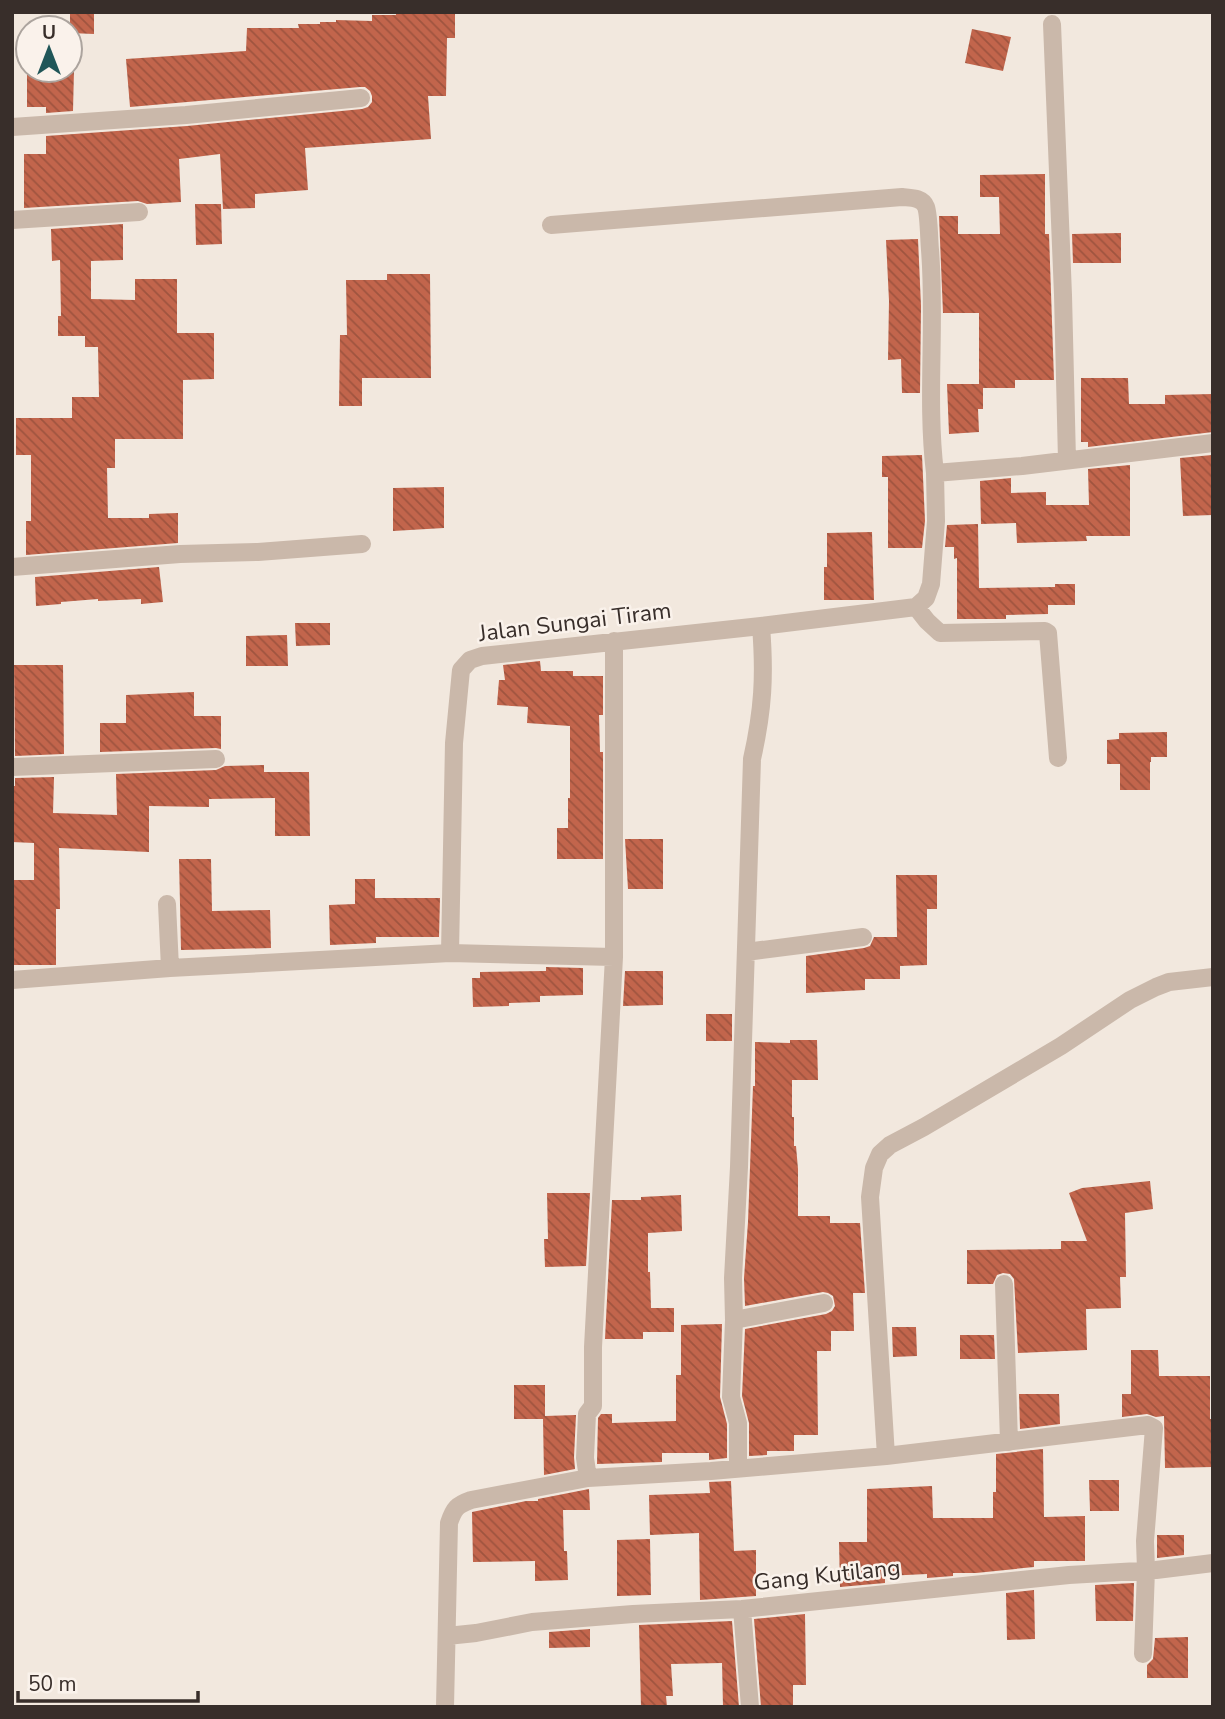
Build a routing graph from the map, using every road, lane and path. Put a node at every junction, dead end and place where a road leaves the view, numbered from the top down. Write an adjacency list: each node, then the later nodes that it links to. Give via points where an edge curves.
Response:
1 (1052, 24): 8 (street)
2 (361, 98): 3 (street)
3 (12, 127)
4 (139, 212): 5 (street)
5 (12, 220)
6 (551, 225): 9 (street, via 902,197 921,201 926,208 931,260 930,407)
7 (1213, 443): 8 (street)
8 (1067, 460): 9 (street)
9 (935, 473): 12 (street, via 931,584)
10 (362, 544): 11 (street)
11 (12, 567)
12 (916, 607): 13 (street, Jalan Sungai Tiram); 15 (street, via 940,633 1048,633)
13 (761, 626): 14 (street, Jalan Sungai Tiram); 20 (street, via 764,687 752,759)
14 (614, 641): 21 (street, Jalan Sungai Tiram, via 482,656 461,670 454,743); 22 (street)
15 (1058, 758)
16 (216, 759): 17 (street)
17 (12, 767)
18 (167, 904): 23 (street)
19 (863, 937): 20 (street)
20 (746, 952): 28 (street)
21 (450, 953): 22 (street); 23 (street)
22 (614, 957): 32 (street, via 593,1406 587,1414)
23 (170, 968): 25 (street)
24 (1213, 976): 30 (street, via 1156,986 880,1154 870,1196)
25 (12, 981)
26 (1004, 1284): 29 (street)
27 (824, 1303): 28 (street)
28 (734, 1320): 31 (street, via 731,1396 738,1423)
29 (1009, 1442): 30 (street); 34 (street, via 1148,1425 1154,1428)
30 (886, 1456): 31 (street)
31 (738, 1469): 32 (street)
32 (588, 1478): 36 (street, via 471,1500 454,1510 449,1523)
33 (1213, 1563): 34 (street, Gang Kutilang)
34 (1146, 1570): 35 (street, Gang Kutilang); 37 (street)
35 (742, 1609): 36 (street, Gang Kutilang, via 532,1622); 39 (street)
36 (447, 1636): 38 (street)
37 (1143, 1654)
38 (445, 1707)
39 (750, 1707)

